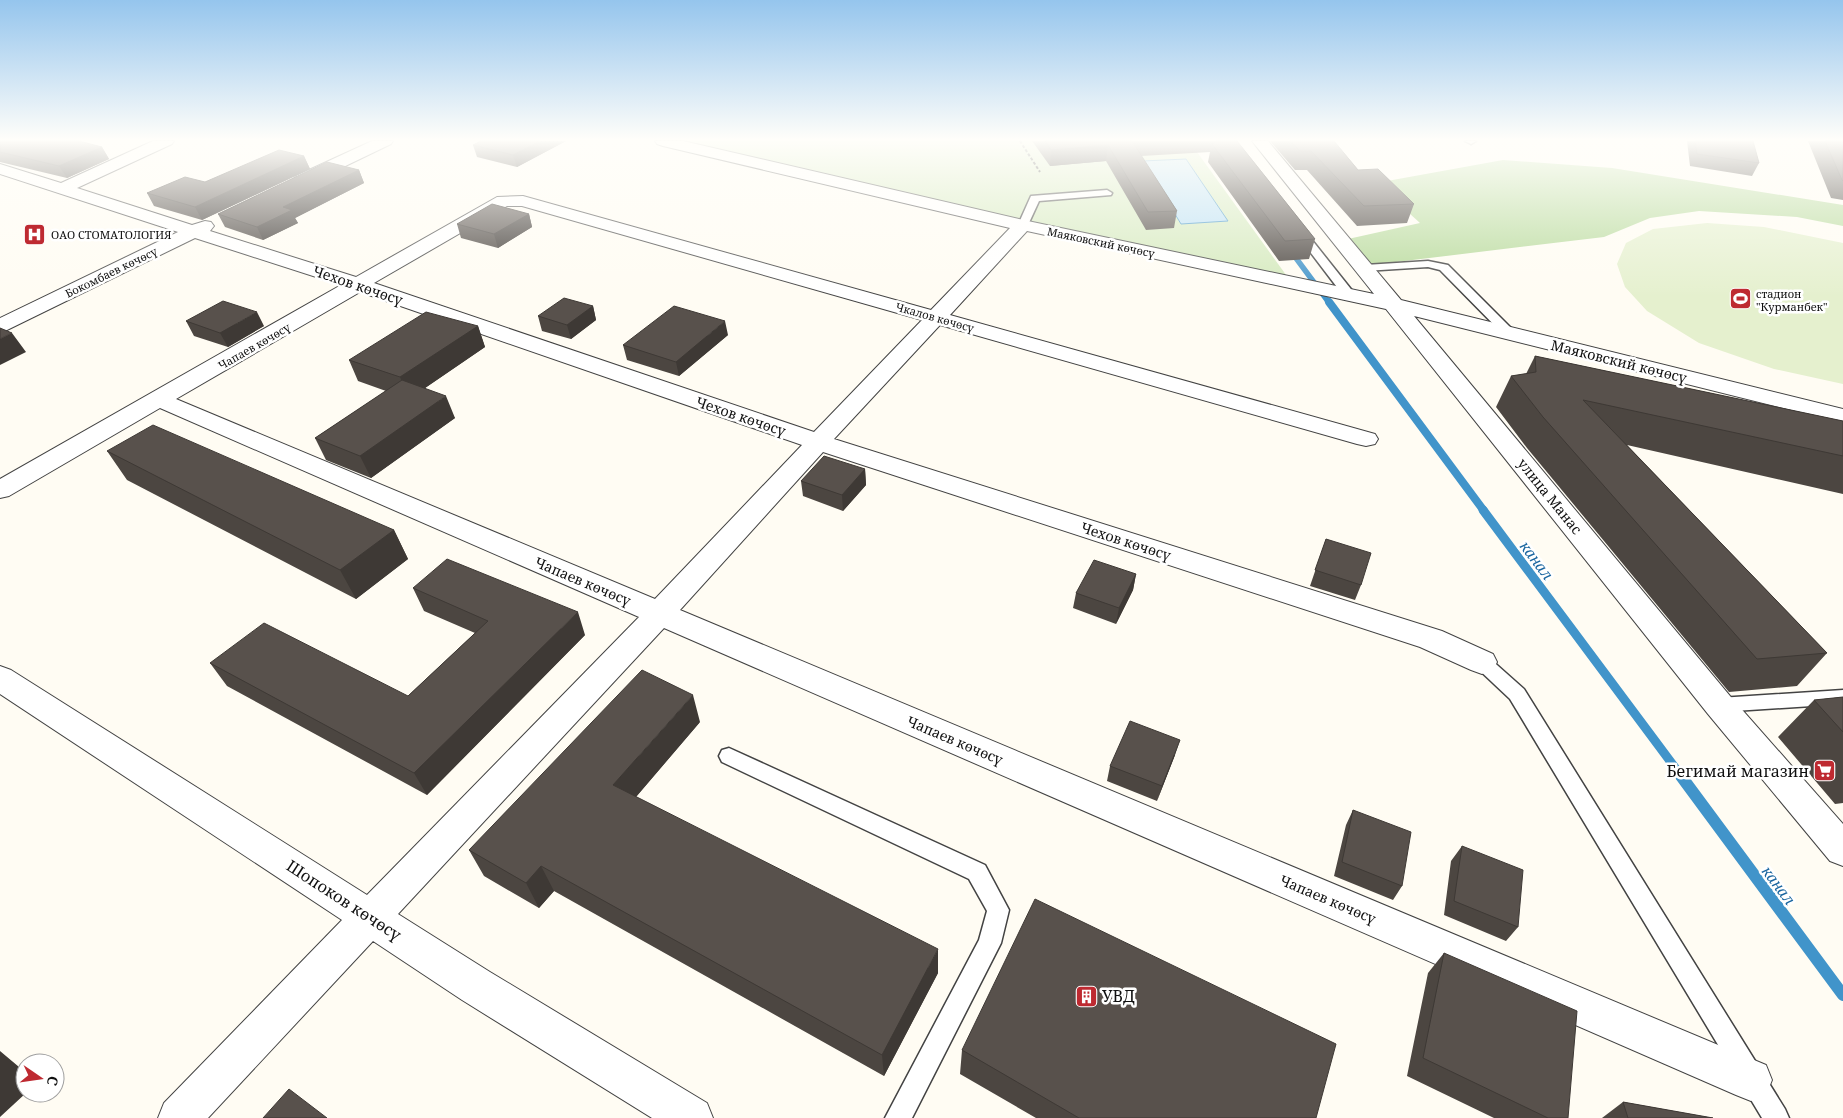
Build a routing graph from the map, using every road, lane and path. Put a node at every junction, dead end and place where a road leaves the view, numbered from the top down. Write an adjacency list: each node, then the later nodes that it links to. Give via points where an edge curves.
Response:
1 (80, 193): 9 (street, Чехов көчөсү)
2 (887, 193): 7 (street, Маяковский көчөсү)
3 (1105, 193): 7 (lane, via 1035,198)
4 (1303, 193): 10 (street, улица Манас)
5 (503, 201): 11 (street, Чапаев көчөсү); 14 (street, Чкалов көчөсү, via 523,201)
6 (223, 218): 9 (street, Бокомбаев көчөсү)
7 (1023, 225): 12 (street, Маяковский көчөсү); 14 (street)
8 (1296, 226): 12 (lane)
9 (196, 231): 11 (street, Чехов көчөсү); 15 (street, Бокомбаев көчөсү)
10 (1365, 268): 13 (street, улица Манас); 16 (lane, via 1428,264 1444,267)
11 (360, 285): 17 (street, Чапаев көчөсү); 20 (street, Чехов көчөсү)
12 (1347, 296): 13 (street, Маяковский көчөсү)
13 (1395, 305): 16 (street, Маяковский көчөсү); 26 (street, улица Манас)
14 (934, 317): 19 (street, Чкалов көчөсү); 20 (street)
15 (0, 326)
16 (1509, 333): 18 (street, Маяковский көчөсү)
17 (160, 400): 21 (street, Чапаев көчөсү); 22 (street, Чапаев көчөсү)
18 (1843, 416)
19 (1366, 439)
20 (818, 442): 22 (street); 23 (street, Чехов көчөсү, via 1432,639)
21 (0, 490)
22 (659, 614): 29 (street); 30 (street, Чапаев көчөсү)
23 (1482, 662): 30 (lane, via 1518,694)
24 (0, 678): 29 (street, Шопоков көчөсү)
25 (1843, 696): 26 (lane)
26 (1719, 705): 28 (street, улица Манас)
27 (729, 756): 33 (lane, via 977,872 998,910 990,942)
28 (1843, 850)
29 (371, 917): 31 (street); 32 (street, Шопоков көчөсү, via 476,986)
30 (1751, 1080): 34 (lane)
31 (179, 1118)
32 (692, 1118)
33 (898, 1118)
34 (1776, 1118)

